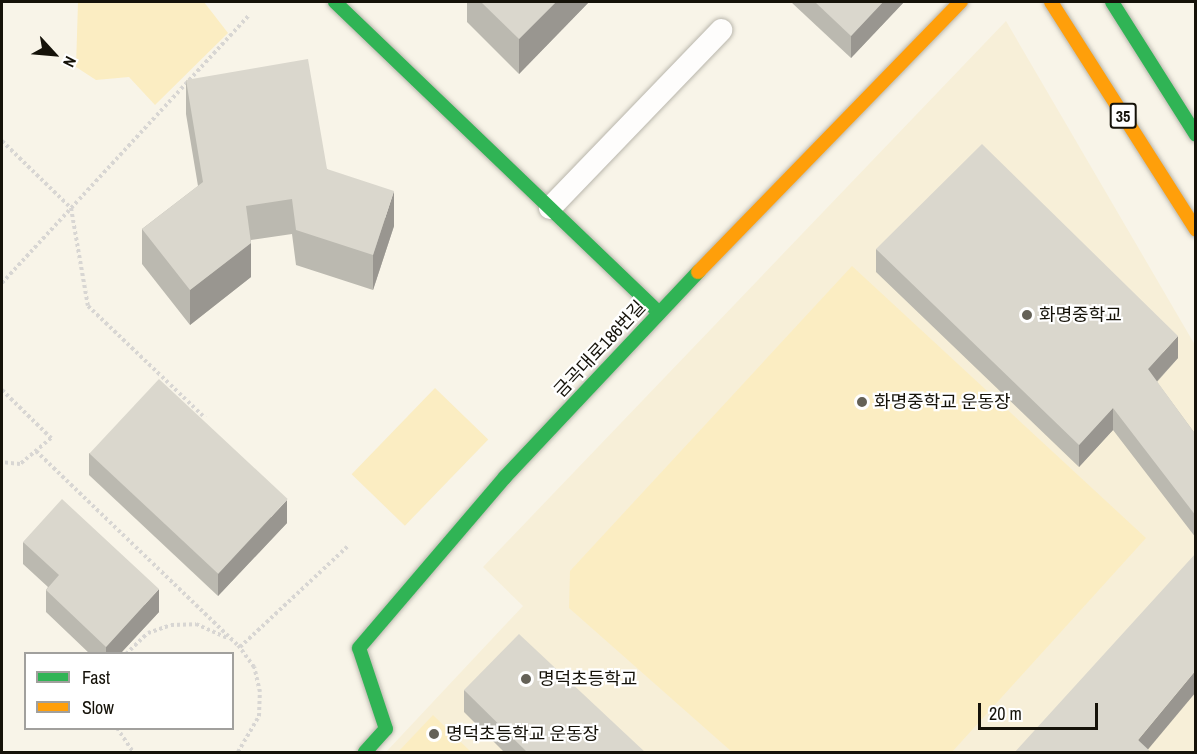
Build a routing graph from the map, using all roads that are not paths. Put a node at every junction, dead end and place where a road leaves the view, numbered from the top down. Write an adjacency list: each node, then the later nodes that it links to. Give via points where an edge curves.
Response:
1 (335, 2): 7 (street)
2 (961, 2): 9 (street, 금곡대로186번길)
3 (1051, 2): 8 (street, 35)
4 (1112, 2): 6 (street)
5 (721, 30): 7 (lane)
6 (1196, 135)
7 (549, 208): 9 (street)
8 (1196, 230)
9 (659, 313): 10 (street, 금곡대로186번길, via 505,477 359,648 386,729)
10 (364, 753)

